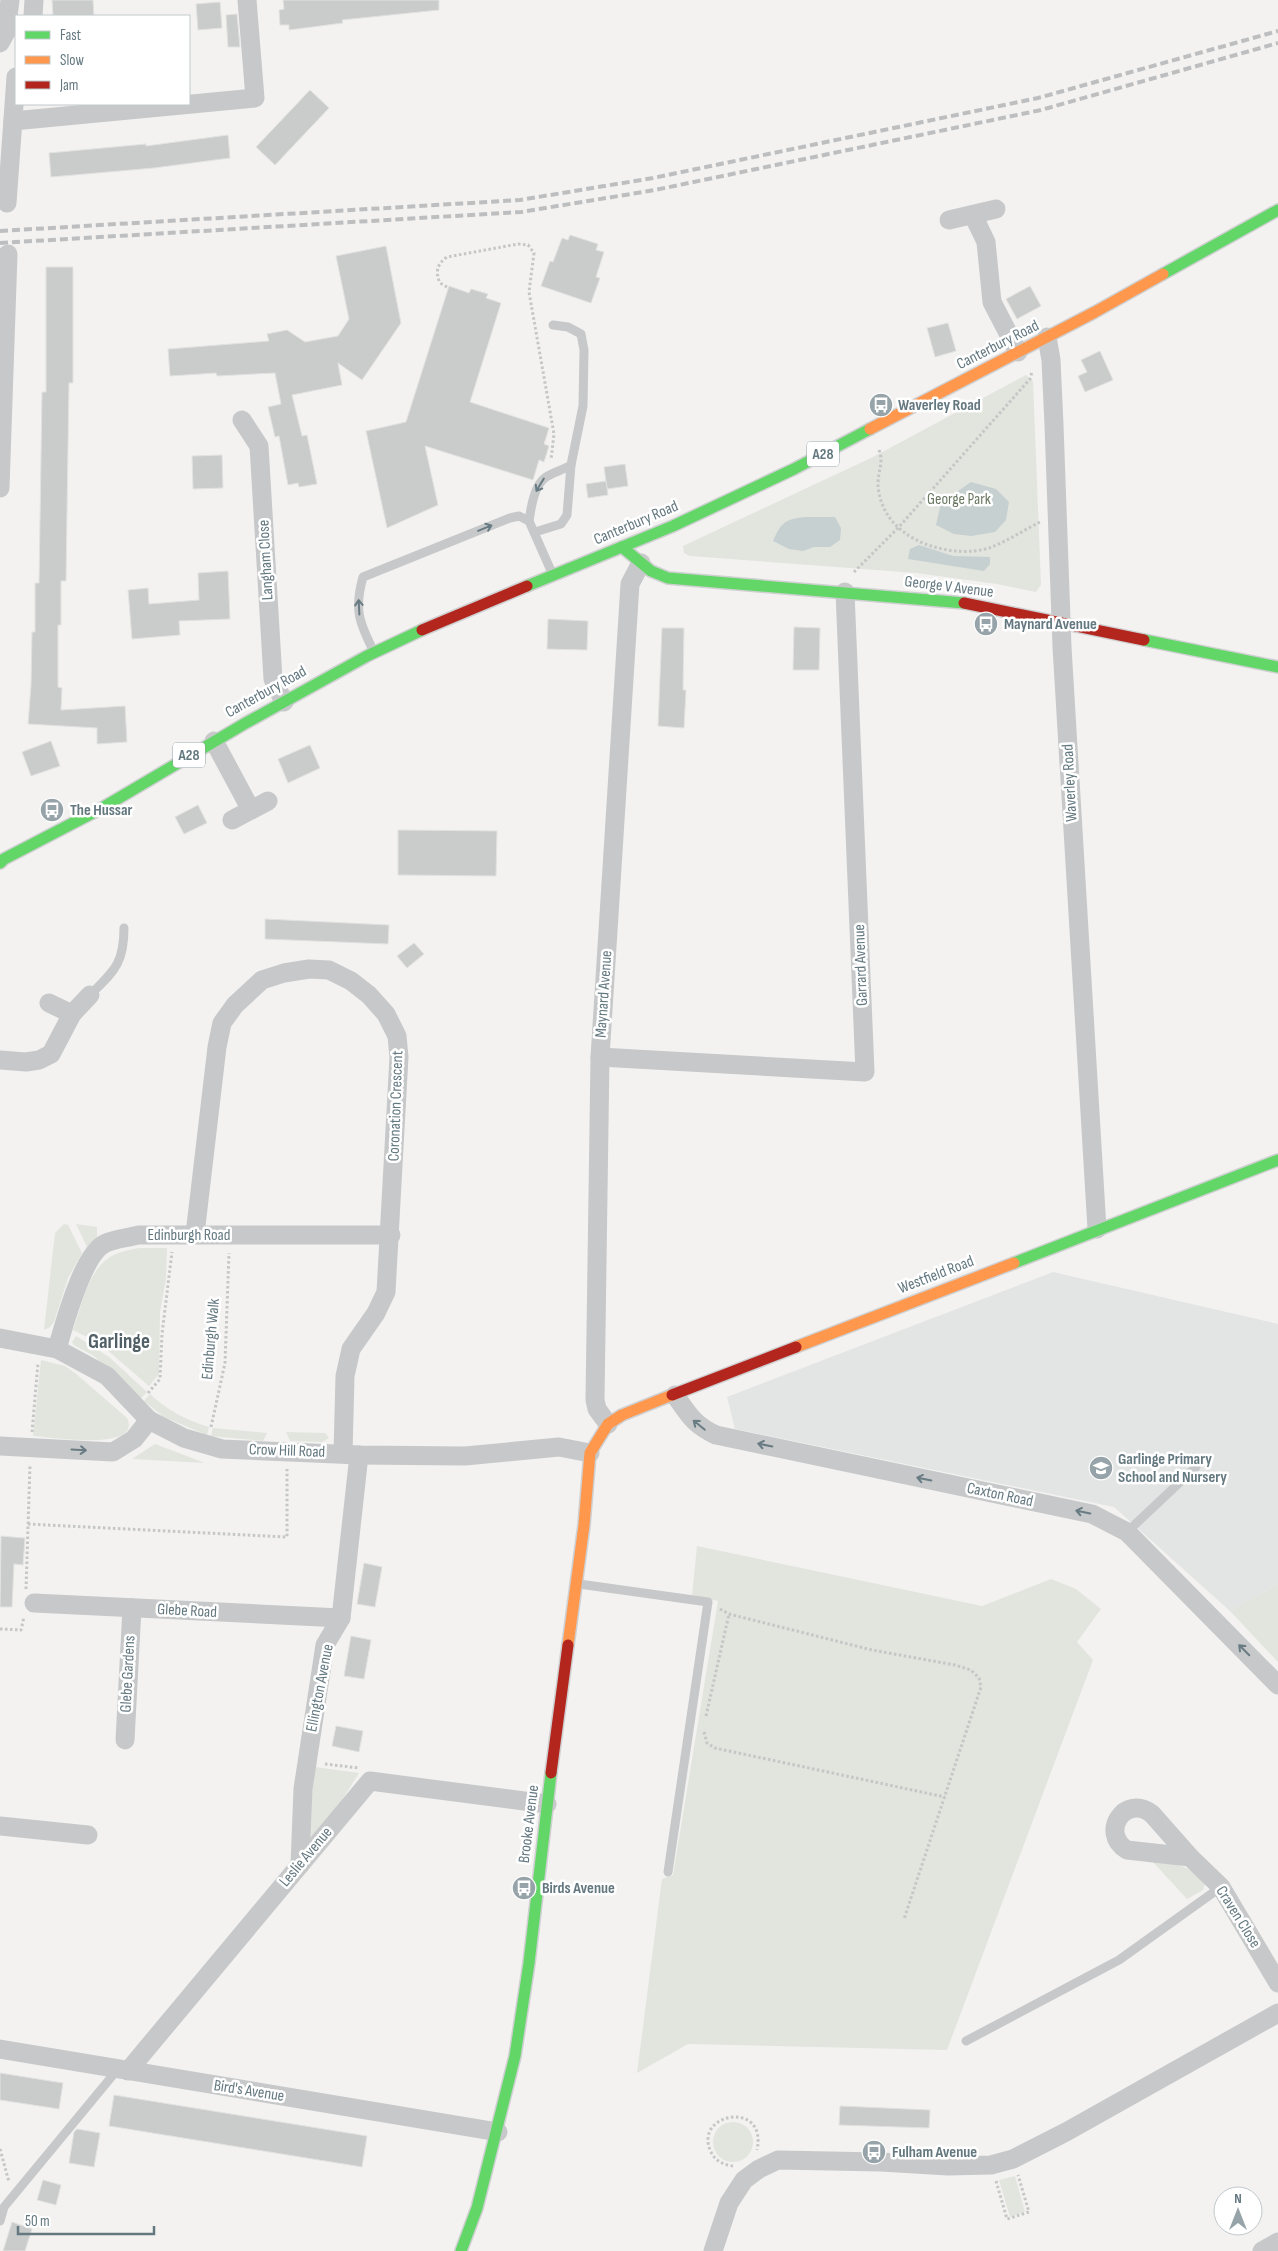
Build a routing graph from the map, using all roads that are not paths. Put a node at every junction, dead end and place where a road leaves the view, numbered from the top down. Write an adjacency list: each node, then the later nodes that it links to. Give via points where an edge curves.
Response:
1 (10, 0): 5 (street, via 6,32)
2 (34, 0): 4 (street)
3 (247, 0): 7 (street, via 255,98)
4 (33, 15)
5 (0, 43)
6 (15, 92): 9 (street)
7 (190, 104)
8 (181, 105): 9 (street)
9 (13, 121): 10 (street)
10 (7, 203)
11 (996, 209): 13 (street)
12 (1278, 210): 17 (main road, Canterbury Road / A28)
13 (973, 214): 14 (street); 18 (street, via 986,242 992,302)
14 (949, 220)
15 (8, 254): 19 (street)
16 (553, 325): 21 (lane, via 568,327 581,334 584,350 583,406)
17 (1047, 337): 18 (main road, Canterbury Road / A28); 29 (street, Waverley Road, via 1051,360)
18 (1018, 352): 25 (main road, Canterbury Road / A28, via 794,469)
19 (2, 373): 22 (street)
20 (242, 420): 32 (street, Langham Close, via 259,446 273,680)
21 (571, 465): 23 (lane, one-way to 23, via 539,484); 24 (lane, via 567,515 561,524)
22 (0, 488)
23 (529, 521): 24 (lane); 30 (lane, one-way to 23, via 360,623 358,595 363,577 515,516)
24 (534, 532): 27 (lane)
25 (622, 547): 26 (main road, George V Avenue); 27 (main road, Canterbury Road / A28)
26 (641, 563): 28 (main road, George V Avenue, via 668,578); 42 (street, Maynard Avenue, via 630,584)
27 (553, 575): 30 (main road, Canterbury Road / A28, via 438,622)
28 (845, 592): 29 (main road, George V Avenue, via 959,602); 42 (street, Garrard Avenue, via 865,1072)
29 (1062, 622): 31 (main road, George V Avenue); 45 (street, Waverley Road)
30 (375, 652): 32 (main road, Canterbury Road / A28)
31 (1278, 667)
32 (284, 702): 33 (main road, Canterbury Road / A28)
33 (214, 741): 35 (street); 37 (main road, Canterbury Road / A28, via 102,808)
34 (268, 801): 35 (street)
35 (250, 810): 36 (street)
36 (232, 820)
37 (1, 857)
38 (124, 928): 39 (lane, via 121,959)
39 (90, 995): 41 (street)
40 (49, 1003): 41 (street)
41 (72, 1014): 43 (street, via 50,1054 26,1062)
42 (600, 1057): 52 (street, Maynard Avenue, via 595,1400 597,1409)
43 (0, 1060)
44 (1278, 1160): 45 (main road, Westfield Road)
45 (1097, 1229): 50 (main road, Westfield Road)
46 (195, 1234): 47 (street, Edinburgh Road); 47 (street, Coronation Crescent, via 216,1047 222,1023 235,1005 262,980 284,972 309,969 329,970 360,988 386,1014 397,1036 399,1057); 49 (street, Edinburgh Road, via 138,1235 103,1244 90,1260)
47 (391, 1235): 55 (street, Coronation Crescent, via 386,1292 351,1349 344,1376)
48 (0, 1338): 49 (street, Crow Hill Road)
49 (48, 1347): 51 (street, Crow Hill Road, via 107,1376)
50 (675, 1395): 52 (main road, Westfield Road, via 622,1415); 57 (street, Caxton Road, one-way to 50, via 1092,1514 716,1435 690,1418)
51 (143, 1414): 53 (street, one-way to 51, via 113,1452 134,1439); 55 (street, Crow Hill Road, via 184,1438 222,1449)
52 (608, 1424): 54 (main road)
53 (0, 1446)
54 (590, 1453): 55 (street, Crow Hill Road, via 559,1447 465,1456); 58 (main road, Brooke Avenue)
55 (351, 1454): 61 (street, Ellington Avenue)
56 (1196, 1467): 57 (lane)
57 (1127, 1532): 62 (street, Caxton Road, one-way to 57)
58 (576, 1584): 64 (main road, Brooke Avenue); 69 (lane, via 708,1602)
59 (28, 1603): 60 (street, Glebe Road)
60 (132, 1608): 61 (street, Glebe Road); 63 (street, Glebe Gardens)
61 (341, 1618): 68 (street, Ellington Avenue, via 325,1645 303,1790)
62 (1278, 1685)
63 (125, 1740)
64 (547, 1804): 68 (street, Leslie Avenue, via 370,1781); 76 (main road, Brooke Avenue, via 529,1964 515,2056)
65 (0, 1826): 66 (street)
66 (88, 1835)
67 (1190, 1856): 70 (street, Craven Close)
68 (300, 1865): 75 (street, Leslie Avenue)
69 (668, 1872)
70 (1221, 1887): 71 (street, Craven Close); 73 (lane, via 1120,1960)
71 (1278, 1983)
72 (1278, 2013): 80 (street, via 1013,2159 992,2165 948,2166 778,2160 744,2180 729,2203)
73 (966, 2041)
74 (0, 2049): 75 (street, Bird's Avenue)
75 (123, 2070): 76 (street, Bird's Avenue); 77 (lane, via 12,2197 4,2207)
76 (498, 2132): 79 (main road, Brooke Avenue, via 477,2208)
77 (0, 2221)
78 (1278, 2242): 81 (street)
79 (461, 2251)
80 (713, 2251)
81 (1262, 2251)

